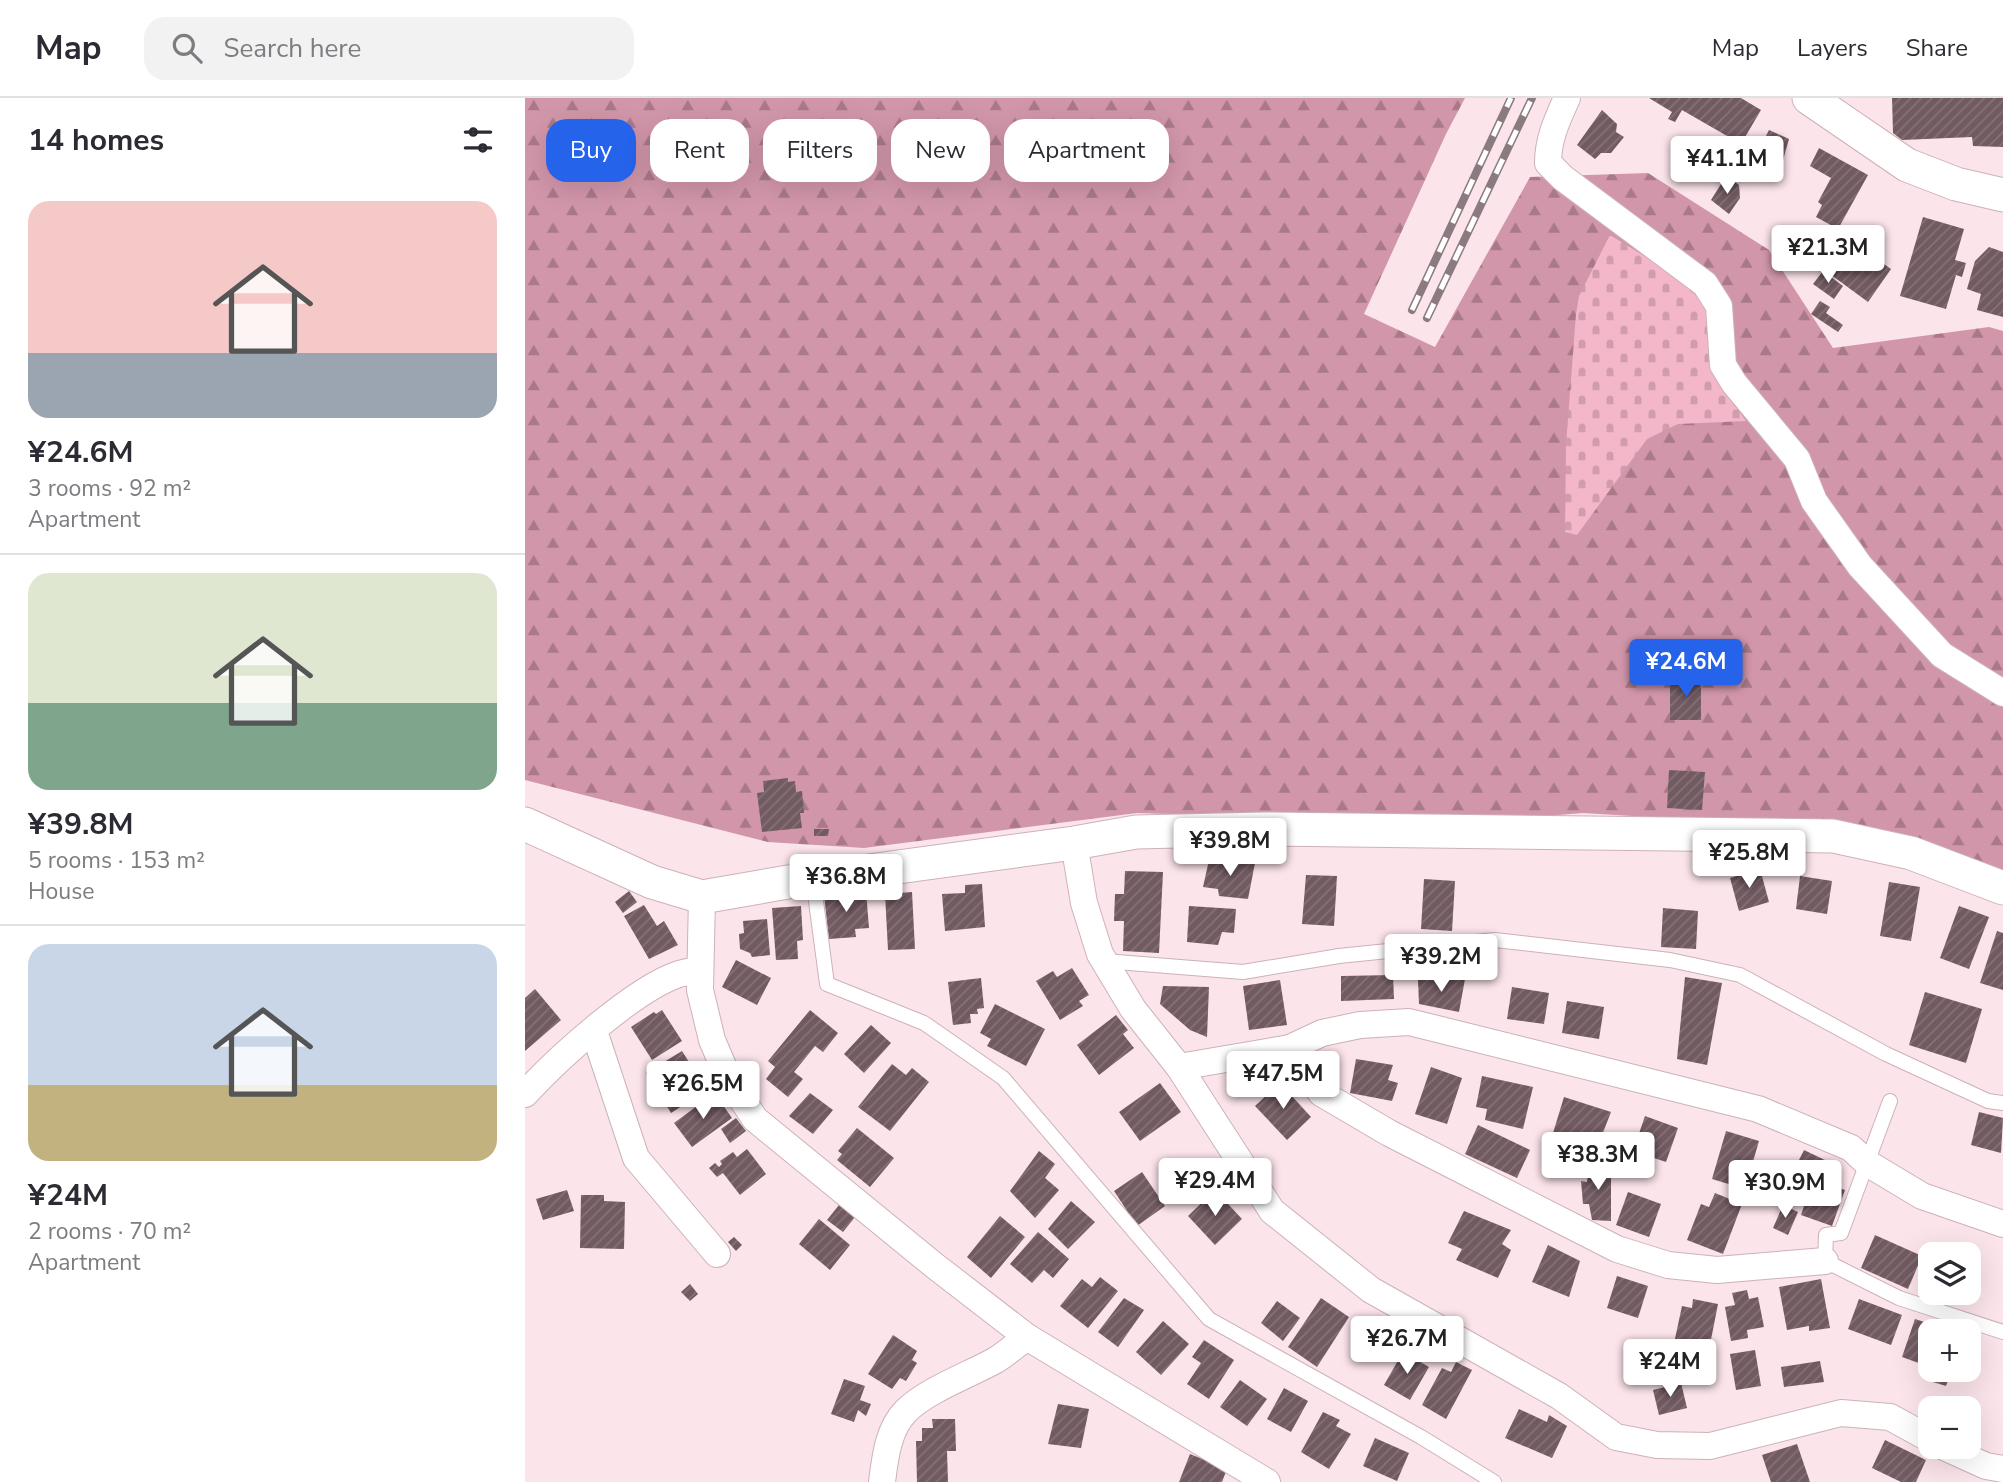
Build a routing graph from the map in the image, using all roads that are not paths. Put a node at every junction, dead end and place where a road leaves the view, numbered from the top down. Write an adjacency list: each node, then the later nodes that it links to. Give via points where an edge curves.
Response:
1 (1567, 98): 4 (street, via 1553,130 1548,163 1705,284 1720,306 1723,365 1797,459 1814,502 1860,566 1942,655)
2 (1809, 98): 3 (street, via 1907,165 1956,184)
3 (2003, 195)
4 (2003, 693)
5 (525, 824): 9 (street, via 652,881)
6 (1074, 844): 7 (street); 8 (street, via 1136,832 1266,829 1833,836 1911,853); 10 (street, via 1084,903)
7 (813, 879): 9 (street); 29 (lane, via 827,984 924,1023 1003,1078 1209,1319)
8 (2003, 888)
9 (702, 897): 11 (street)
10 (1104, 961): 14 (street, via 1133,1009); 17 (lane, via 1243,972 1339,956 1495,940 1669,960 1740,975 1886,1054 1988,1101)
11 (700, 970): 12 (street, via 648,989); 23 (street, via 712,1040 729,1080 755,1119)
12 (594, 1031): 15 (street); 20 (street, via 636,1158)
13 (1290, 1048): 14 (street); 18 (street, via 1360,1025 1409,1022 1758,1109 1851,1148); 21 (street, via 1321,1093 1389,1133 1617,1249 1668,1265 1717,1270)
14 (1179, 1067): 24 (street, via 1272,1211 1371,1290 1559,1396 1616,1437 1657,1445 1710,1446 1841,1413 1890,1417)
15 (525, 1094)
16 (1890, 1101): 18 (lane)
17 (2003, 1103)
18 (1867, 1163): 19 (street, via 1922,1196); 21 (lane, via 1841,1233 1826,1235)
19 (2003, 1224)
20 (717, 1254)
21 (1825, 1261): 22 (lane, via 1899,1298)
22 (2003, 1332)
23 (1027, 1337): 27 (street, via 906,1411 887,1448); 28 (street)
24 (1918, 1432)
25 (1969, 1459): 26 (street)
26 (2003, 1469)
27 (882, 1482)
28 (1267, 1482)
29 (1494, 1482)

